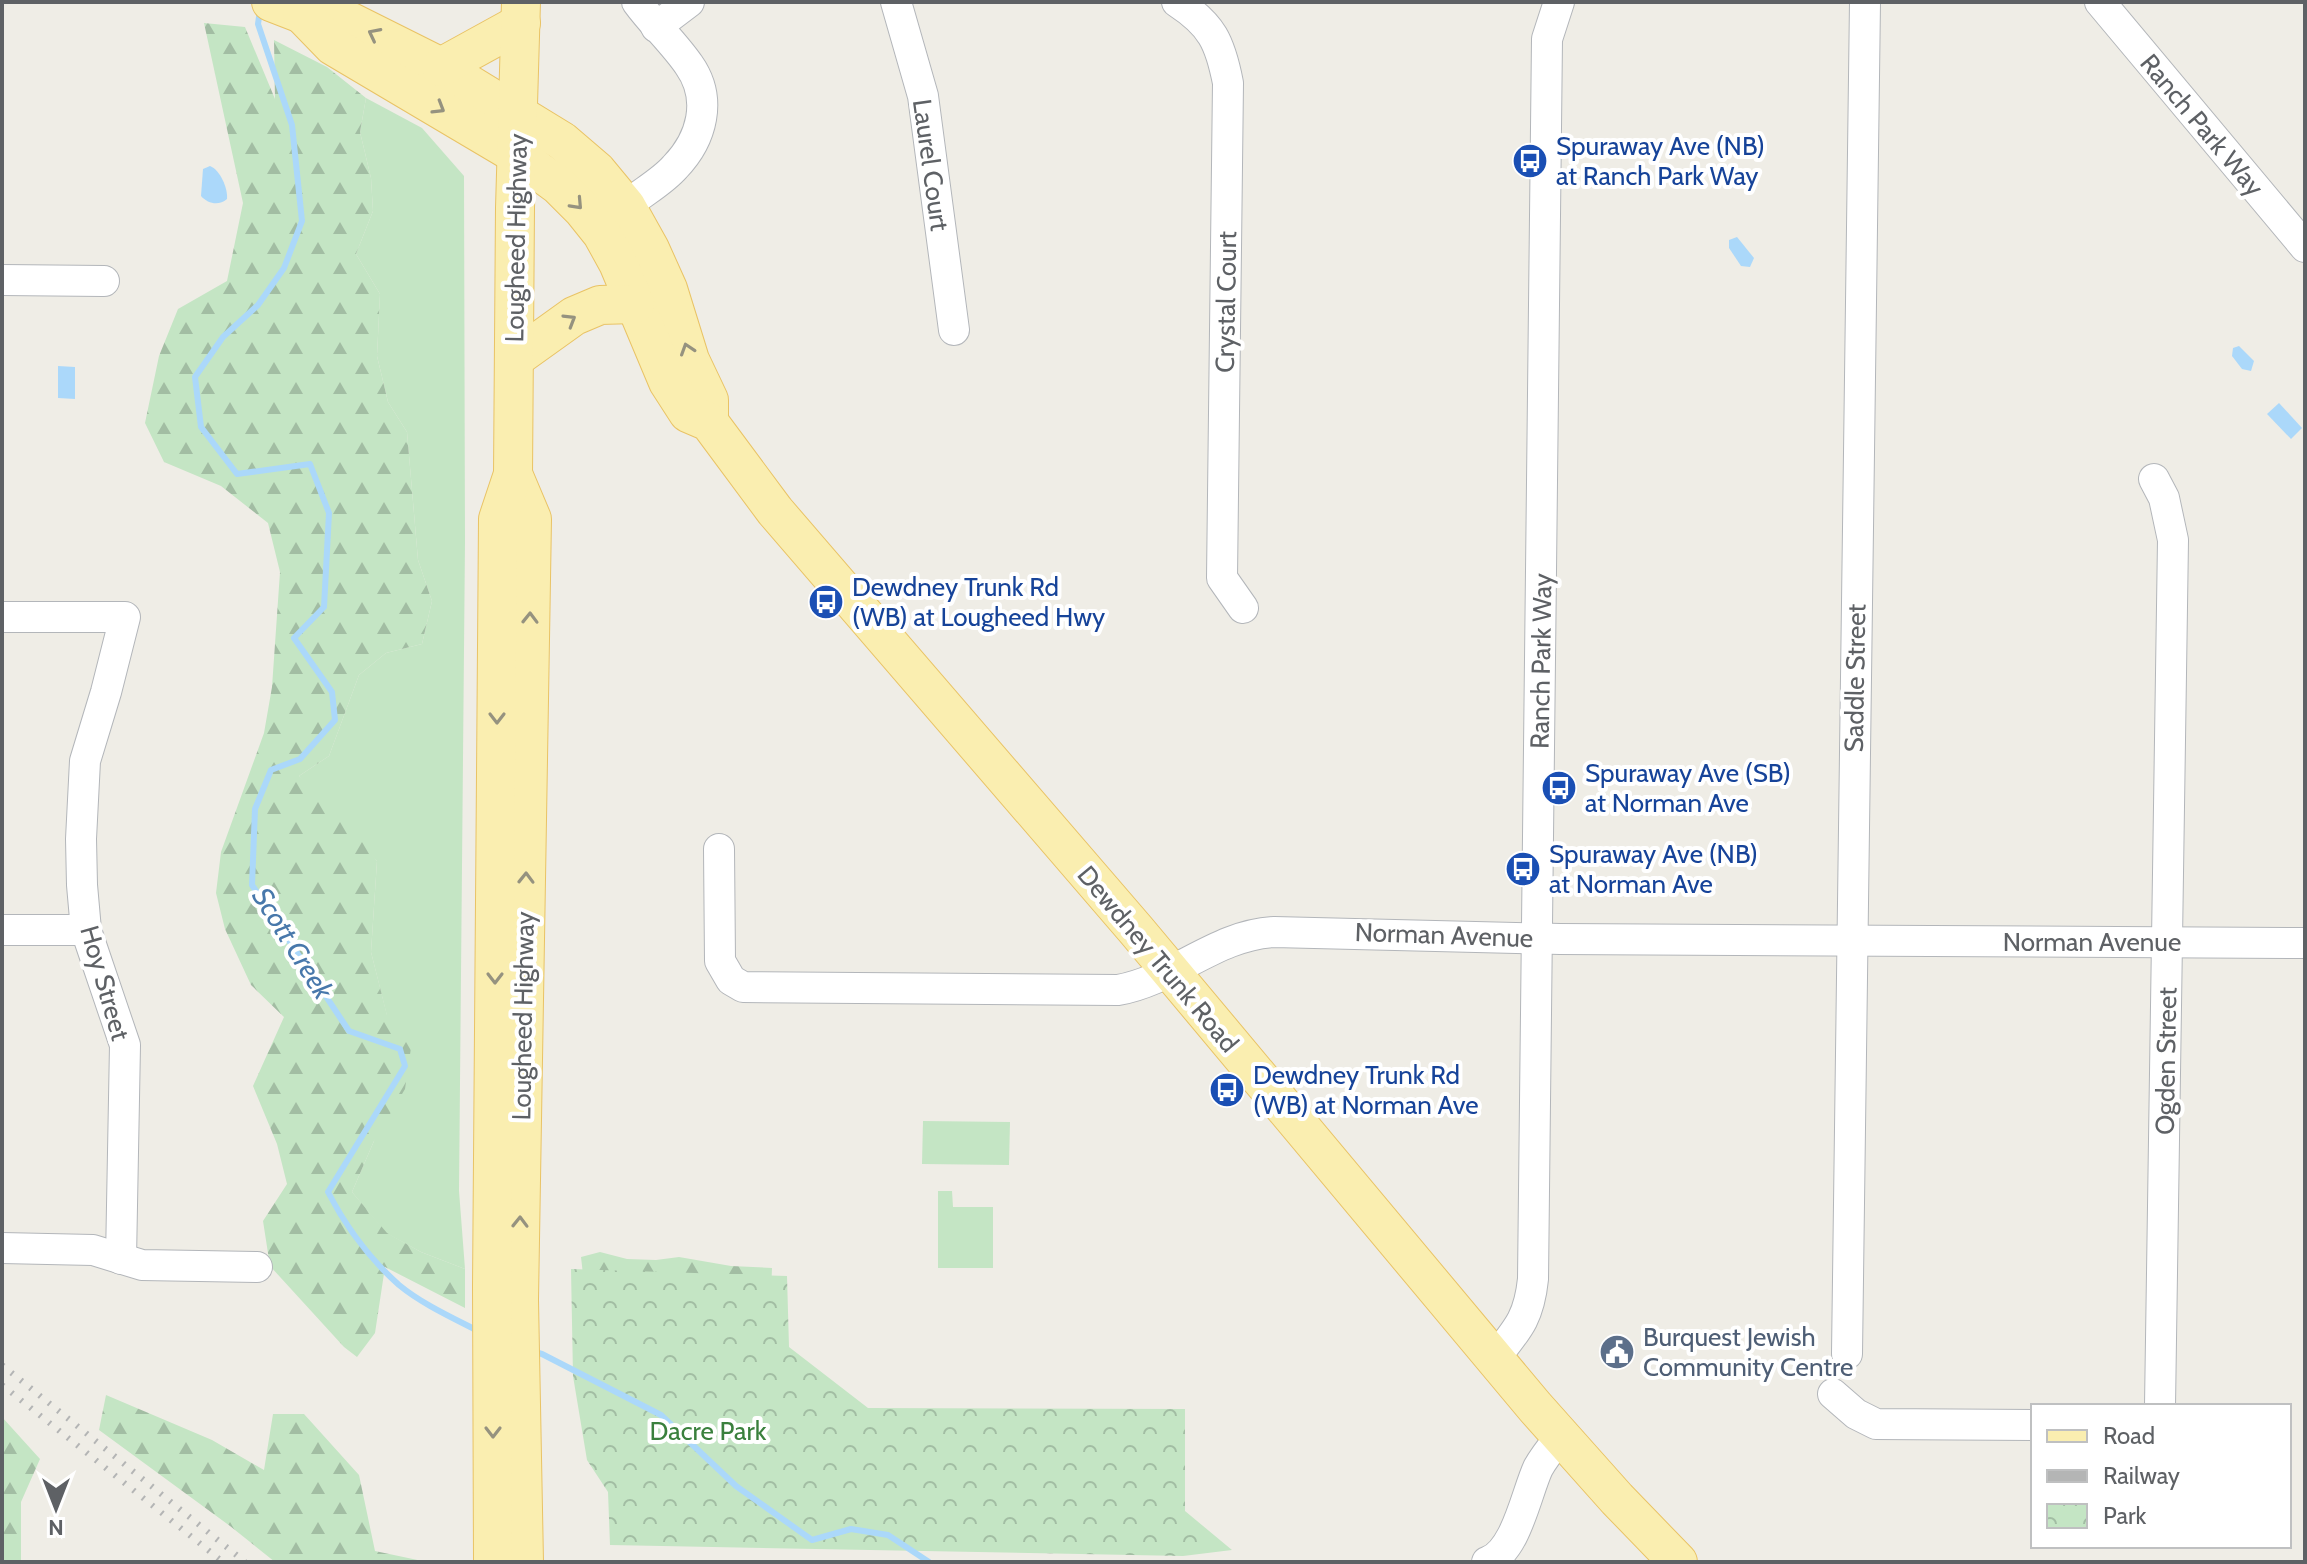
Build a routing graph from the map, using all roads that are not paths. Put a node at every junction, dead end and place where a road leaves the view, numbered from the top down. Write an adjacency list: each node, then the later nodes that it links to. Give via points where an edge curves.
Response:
1 (637, 2): 12 (street)
2 (689, 2): 12 (street)
3 (896, 2): 22 (street, Laurel Court, via 923,96)
4 (1177, 2): 11 (street)
5 (1543, 2): 13 (street)
6 (1559, 2): 13 (street, Ranch Park Way)
7 (1865, 2): 32 (street, Saddle Street)
8 (2100, 2): 18 (street, Ranch Park Way)
9 (290, 9): 14 (main road, Dewdney Trunk Road, one-way to 9, via 345,19); 16 (main road, Dewdney Trunk Road, one-way to 16, via 333,46)
10 (521, 12): 14 (main road); 15 (main road, Lougheed Highway)
11 (1213, 12): 26 (street, Crystal Court, via 1228,83 1222,578)
12 (656, 27): 17 (street, via 690,66 703,102 702,123 675,168)
13 (1547, 39): 31 (street, Ranch Park Way)
14 (441, 67): 15 (main road, Dewdney Trunk Road)
15 (518, 113): 16 (main road, Lougheed Highway); 17 (main road, Dewdney Trunk Road, via 597,171)
16 (517, 155): 21 (main road, Dewdney Trunk Road, one-way to 21, via 559,186 592,221); 23 (main road, Lougheed Highway)
17 (626, 206): 24 (main road, Dewdney Trunk Road, one-way to 17, via 709,400 668,289)
18 (2305, 247)
19 (2, 280): 20 (street)
20 (104, 281)
21 (635, 304): 23 (main road, one-way to 21, via 574,316 600,305); 24 (main road, Dewdney Trunk Road, via 681,403 688,413)
22 (954, 330)
23 (514, 359): 41 (main road, Lougheed Highway, via 513,474 532,519)
24 (709, 422): 35 (main road, Dewdney Trunk Road, via 775,511)
25 (2154, 479): 33 (street, Ogden Street, via 2173,540)
26 (1243, 608)
27 (2, 617): 30 (street, Hoy Street, via 125,617 85,761)
28 (719, 849): 35 (street, Norman Avenue, via 720,961 731,980 743,987 1118,990)
29 (2, 930): 30 (street)
30 (86, 930): 37 (street, Hoy Street, via 125,1045)
31 (1538, 938): 32 (street, Norman Avenue); 35 (street, Norman Avenue, via 1259,933 1231,940); 40 (street, Ranch Park Way, via 1533,1279 1520,1327)
32 (1852, 940): 33 (street, Norman Avenue); 39 (street, Saddle Street)
33 (2168, 943): 34 (street, Norman Avenue); 43 (street, Ogden Street)
34 (2305, 943)
35 (1168, 970): 40 (main road, Dewdney Trunk Road)
36 (2, 1248): 37 (street, via 93,1250)
37 (121, 1259): 38 (street, via 142,1265)
38 (257, 1267)
39 (1847, 1354)
40 (1494, 1359): 45 (main road, Dewdney Trunk Road)
41 (506, 1362): 46 (main road, Lougheed Highway, one-way to 46); 47 (main road, Lougheed Highway)
42 (1833, 1394): 44 (street, via 1876,1424)
43 (2160, 1404)
44 (2031, 1425)
45 (1561, 1436): 48 (street, via 1538,1469 1508,1544); 49 (main road, Dewdney Trunk Road)
46 (493, 1562)
47 (524, 1562)
48 (1487, 1562)
49 (1678, 1562)

